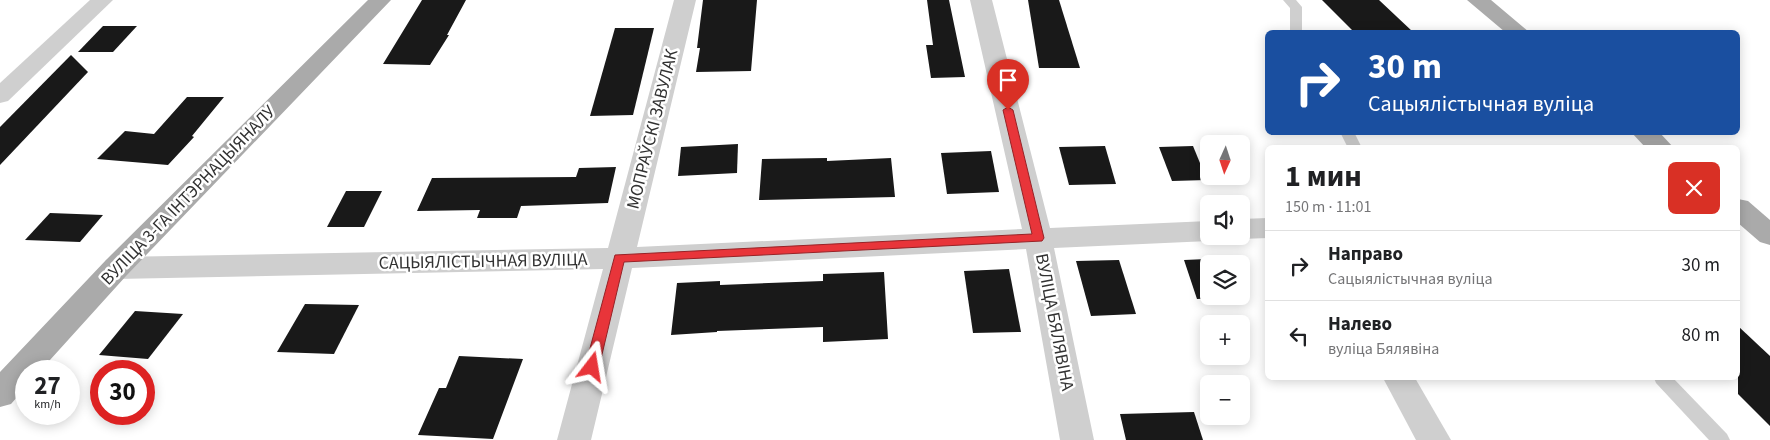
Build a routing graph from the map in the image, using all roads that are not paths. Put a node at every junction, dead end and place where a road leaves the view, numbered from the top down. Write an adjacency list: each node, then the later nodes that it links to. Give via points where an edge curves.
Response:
1 (102, 0): 9 (street)
2 (380, 0): 19 (main road, ВУЛІЦА 3-ГА ІНТЭРНАЦЫЯНАЛУ)
3 (685, 0): 18 (street, МОПРАЎСКІ ЗАВУЛАК)
4 (981, 0): 17 (street, ВУЛІЦА БЯЛЯВІНА)
5 (1289, 0): 7 (lane, via 1296,7)
6 (1478, 0): 8 (main road)
7 (1296, 30)
8 (1516, 30)
9 (0, 96)
10 (1647, 135): 11 (main road)
11 (1658, 145)
12 (1740, 210): 16 (main road)
13 (1265, 228): 14 (street)
14 (1250, 229)
15 (1200, 231): 17 (street, САЦЫЯЛІСТЫЧНАЯ ВУЛІЦА)
16 (1770, 235)
17 (1038, 238): 18 (street, САЦЫЯЛІСТЫЧНАЯ ВУЛІЦА); 24 (street, ВУЛІЦА БЯЛЯВІНА)
18 (620, 258): 19 (street, САЦЫЯЛІСТЫЧНАЯ ВУЛІЦА); 23 (street, МОПРАЎСКІ ЗАВУЛАК)
19 (116, 268): 22 (main road, ВУЛІЦА 3-ГА ІНТЭРНАЦЫЯНАЛУ)
20 (1401, 380): 25 (street)
21 (1664, 380): 26 (lane)
22 (0, 394)
23 (574, 440)
24 (1077, 440)
25 (1434, 440)
26 (1721, 440)

